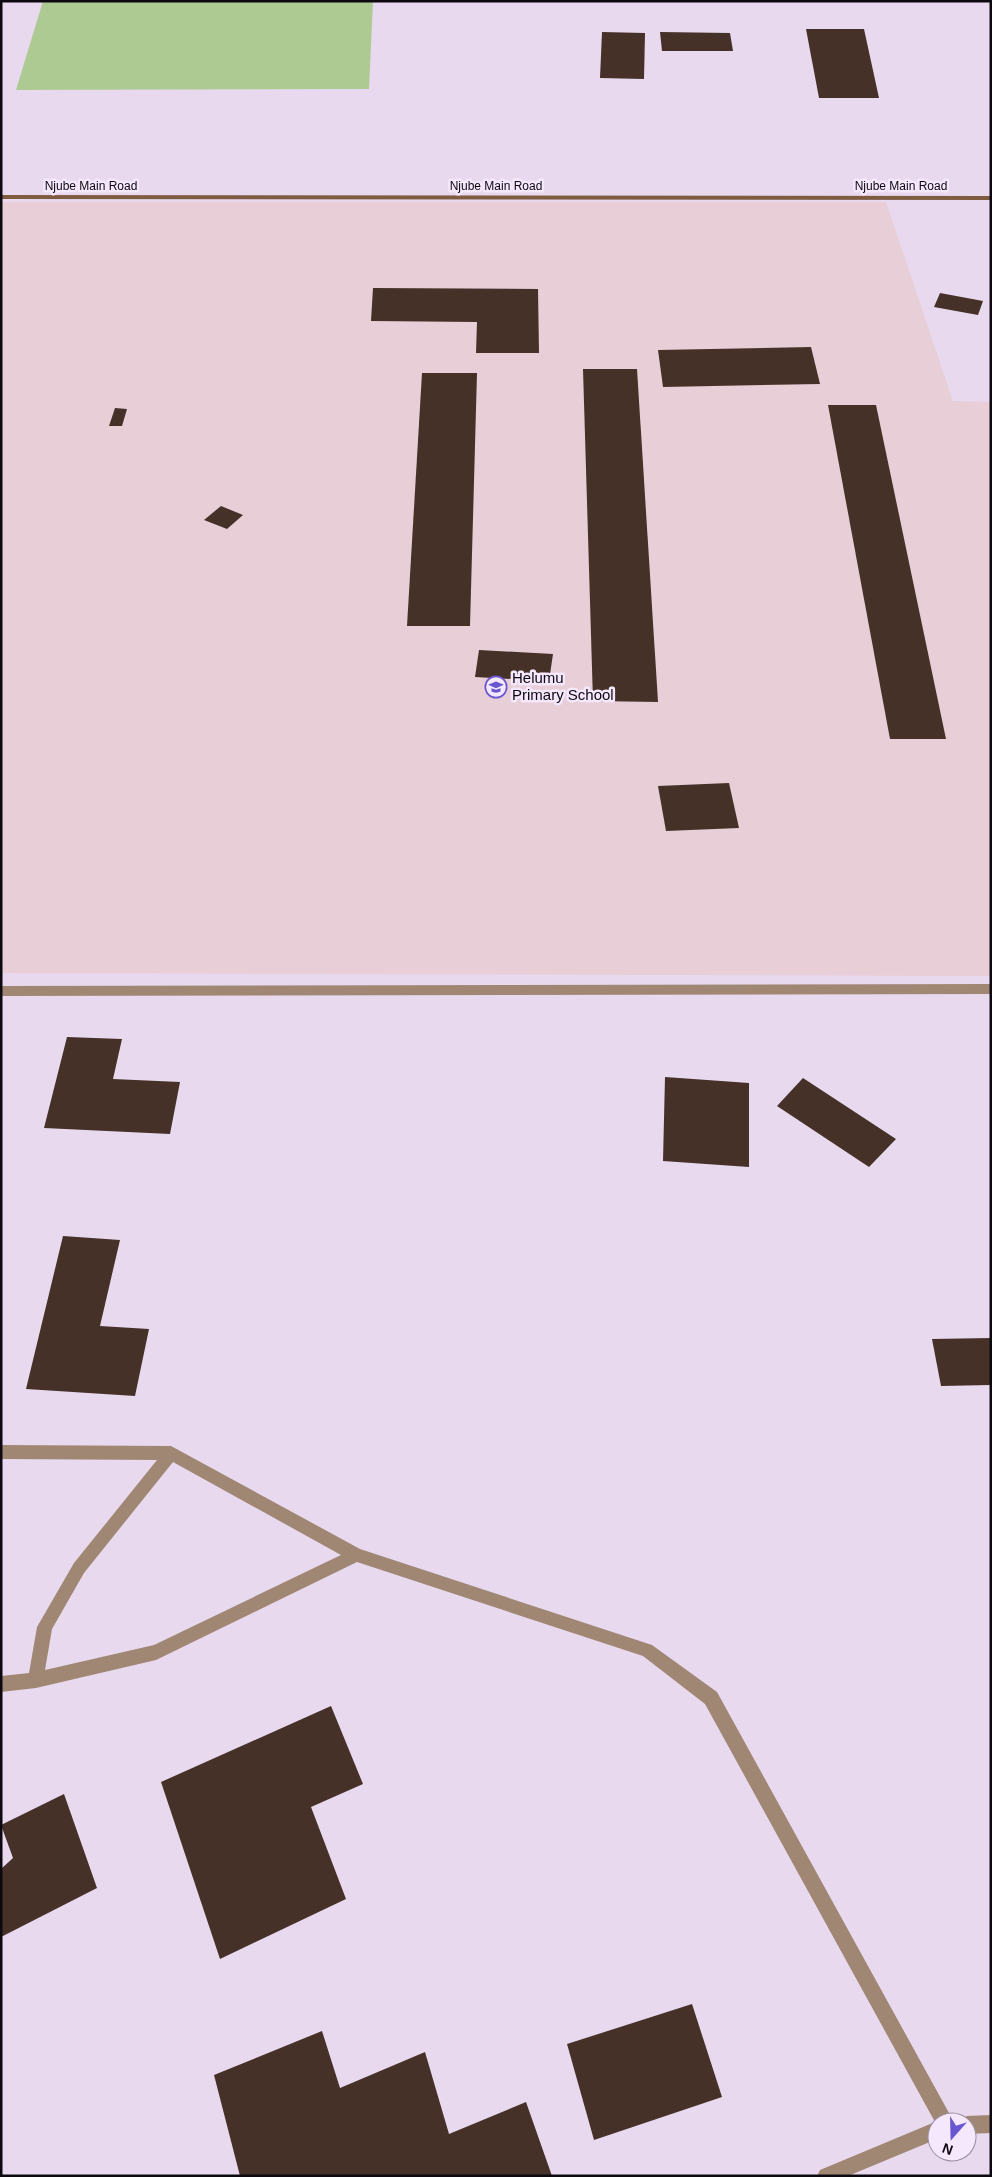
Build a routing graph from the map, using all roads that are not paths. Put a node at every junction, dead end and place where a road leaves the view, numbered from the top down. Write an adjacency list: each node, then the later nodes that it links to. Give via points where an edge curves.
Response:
1 (1, 197): 2 (street, Njube Main Road)
2 (991, 198)
3 (991, 989): 4 (street)
4 (1, 991)
5 (1, 1452): 6 (street)
6 (171, 1453): 7 (street); 8 (street, via 79,1568 45,1627)
7 (356, 1555): 8 (street, via 156,1652); 10 (street, via 647,1650 712,1698)
8 (36, 1680): 9 (street)
9 (1, 1684)
10 (940, 2112)
11 (991, 2124): 12 (street)
12 (977, 2125)
13 (927, 2134): 14 (street)
14 (826, 2176)

